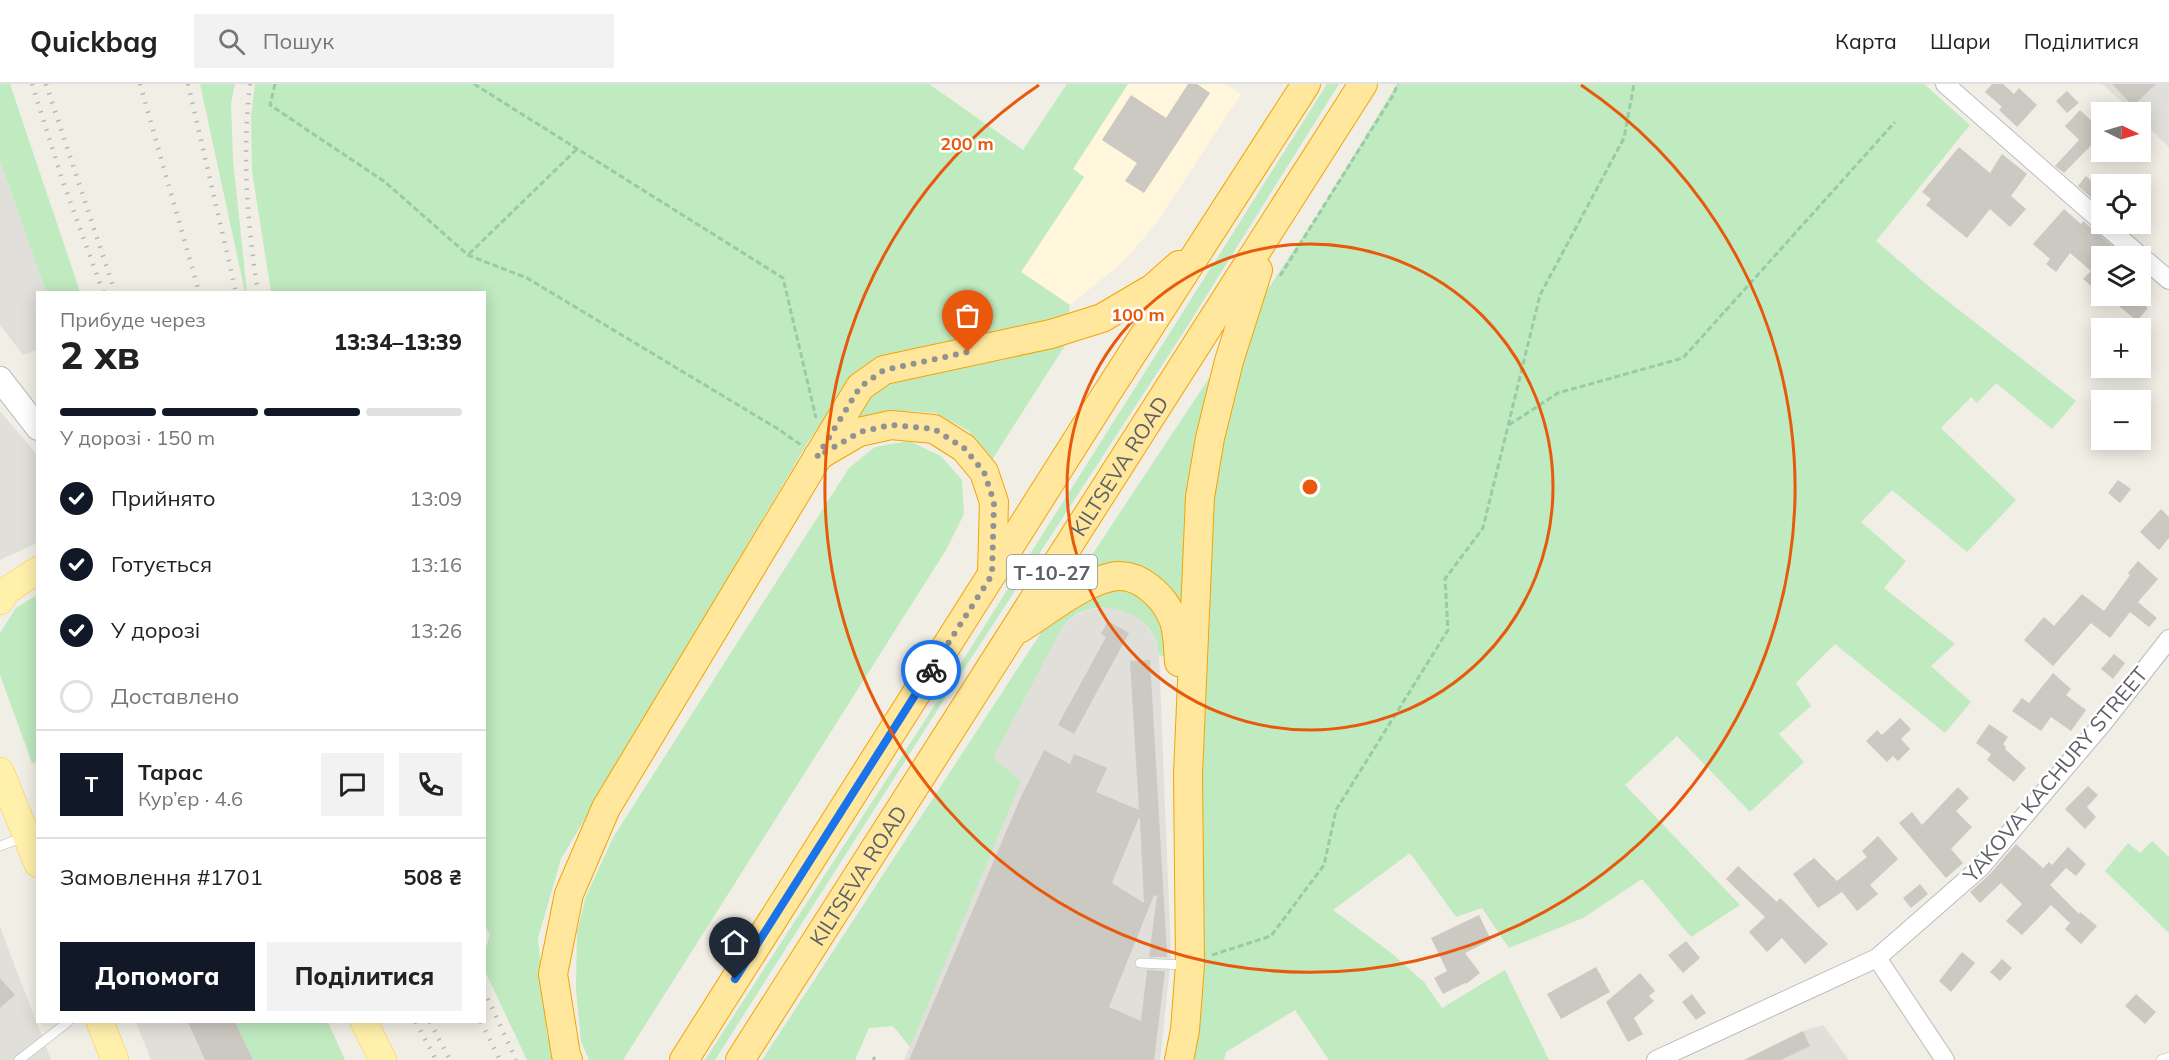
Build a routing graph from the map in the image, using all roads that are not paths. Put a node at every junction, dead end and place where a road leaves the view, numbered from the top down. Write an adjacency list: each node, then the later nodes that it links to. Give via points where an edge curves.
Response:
1 (1306, 84): 7 (highway, Т-10-27)
2 (1363, 84): 5 (highway, KILTSEVA ROAD / Т-10-27)
3 (1945, 84): 4 (street)
4 (2091, 213)
5 (1269, 234): 15 (highway, KILTSEVA ROAD / Т-10-27); 18 (highway, via 1229,361 1200,497)
6 (2115, 234): 8 (street)
7 (1207, 239): 11 (highway, via 1153,288 1102,318 1051,334 884,370 860,387); 13 (highway, Т-10-27)
8 (2169, 280)
9 (0, 379): 10 (main road)
10 (36, 425)
11 (820, 452): 13 (highway, via 860,432 891,425 934,429 964,448 984,472 994,502); 32 (highway, via 606,808 569,894 553,974)
12 (36, 571): 14 (main road, via 6,591)
13 (992, 575): 33 (highway, Т-10-27)
14 (0, 601)
15 (1012, 634): 18 (highway, via 1091,584 1113,577 1134,579 1152,590 1174,622); 34 (highway, KILTSEVA ROAD / Т-10-27)
16 (2169, 639): 22 (street, YAKOVA KACHURY STREET, via 1980,868)
17 (0, 771): 19 (main road)
18 (1188, 774): 23 (highway)
19 (26, 836): 20 (lane); 21 (main road)
20 (0, 846)
21 (36, 859)
22 (1877, 958): 36 (street, YAKOVA KACHURY STREET); 37 (street)
23 (1191, 960): 24 (lane); 35 (highway)
24 (1140, 963)
25 (67, 1023): 29 (lane)
26 (100, 1023): 30 (main road)
27 (364, 1023): 31 (main road)
28 (2169, 1057): 38 (lane)
29 (20, 1060)
30 (114, 1060)
31 (383, 1060)
32 (568, 1060)
33 (684, 1060)
34 (740, 1060)
35 (1179, 1060)
36 (1656, 1060)
37 (1945, 1060)
38 (2161, 1060)

